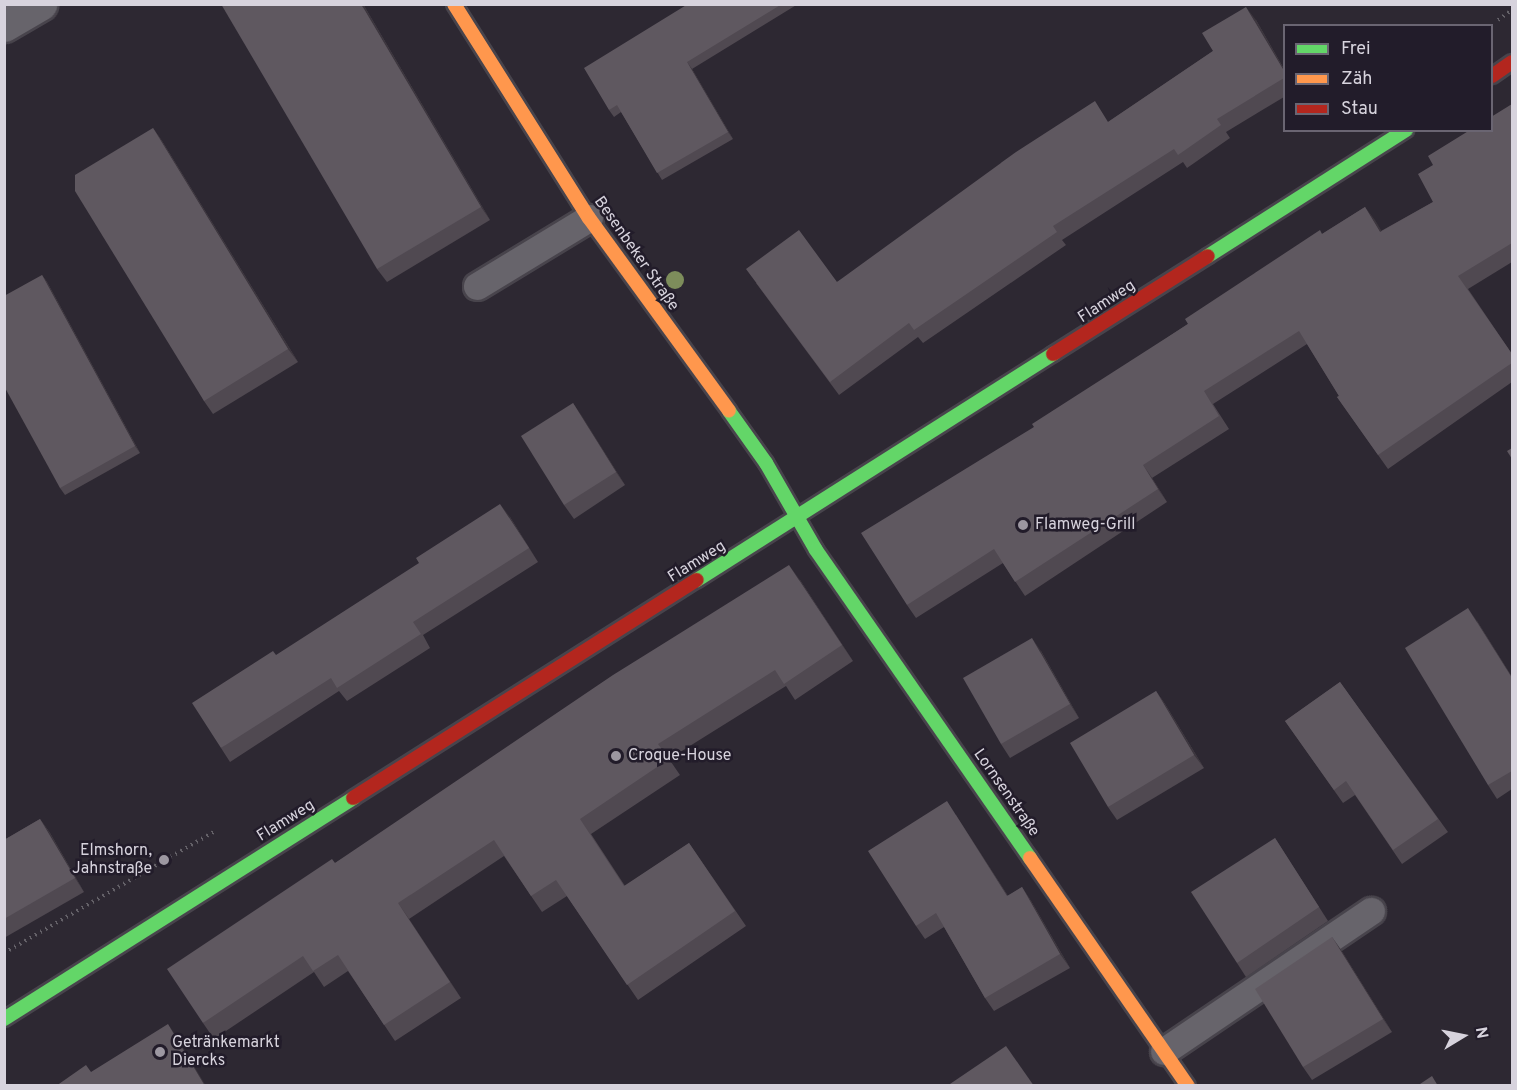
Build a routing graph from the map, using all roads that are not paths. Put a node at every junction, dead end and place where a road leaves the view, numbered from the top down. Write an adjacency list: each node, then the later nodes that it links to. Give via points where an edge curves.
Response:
1 (40, 4): 3 (street)
2 (454, 4): 7 (main road, Besenbeker Straße)
3 (4, 26)
4 (1512, 62): 5 (main road)
5 (1493, 75)
6 (1403, 132): 9 (main road, Flamweg)
7 (589, 218): 8 (lane); 9 (main road, Besenbeker Straße, via 766,463)
8 (477, 286)
9 (800, 517): 11 (main road, Flamweg); 12 (main road, Lornsenstraße, via 816,550)
10 (1371, 910): 12 (lane)
11 (4, 1019)
12 (1164, 1051): 13 (main road, Lornsenstraße)
13 (1188, 1086)

